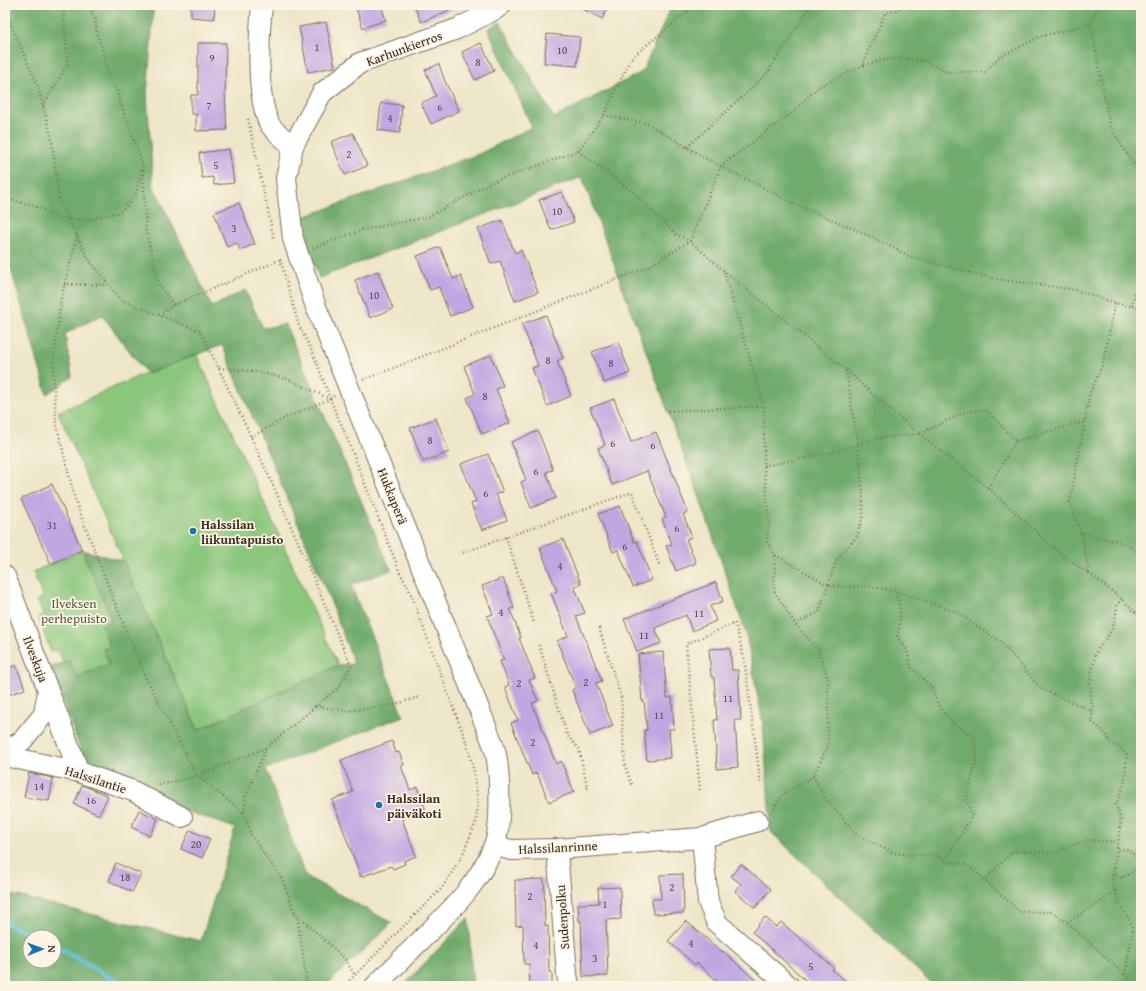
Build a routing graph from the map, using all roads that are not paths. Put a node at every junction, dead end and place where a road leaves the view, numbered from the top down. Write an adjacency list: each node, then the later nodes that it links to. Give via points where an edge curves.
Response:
1 (262, 5): 3 (street, via 259,32 262,96 269,124)
2 (501, 5): 3 (street, Karhunkierros, via 457,29 360,63 322,93)
3 (293, 146): 12 (street, Hukkaperä, via 286,178 294,239 289,256 316,307 495,751 499,794 498,826)
4 (5, 576): 5 (street, Ilveskuja)
5 (48, 690): 6 (street, Ilveskuja, via 44,714 22,741); 8 (street)
6 (5, 751)
7 (5, 756): 8 (street, Halssilantie)
8 (79, 772): 9 (street, Halssilantie, via 133,791)
9 (182, 817)
10 (758, 821): 11 (street, Halssilanrinne)
11 (702, 838): 13 (street, Halssilanrinne); 16 (street, via 708,902 717,923)
12 (494, 845): 13 (street, Halssilanrinne, via 511,850); 14 (street, via 480,874 460,902)
13 (558, 848): 15 (street, Sudenpolku, via 566,974)
14 (375, 986)
15 (569, 986)
16 (789, 986)

